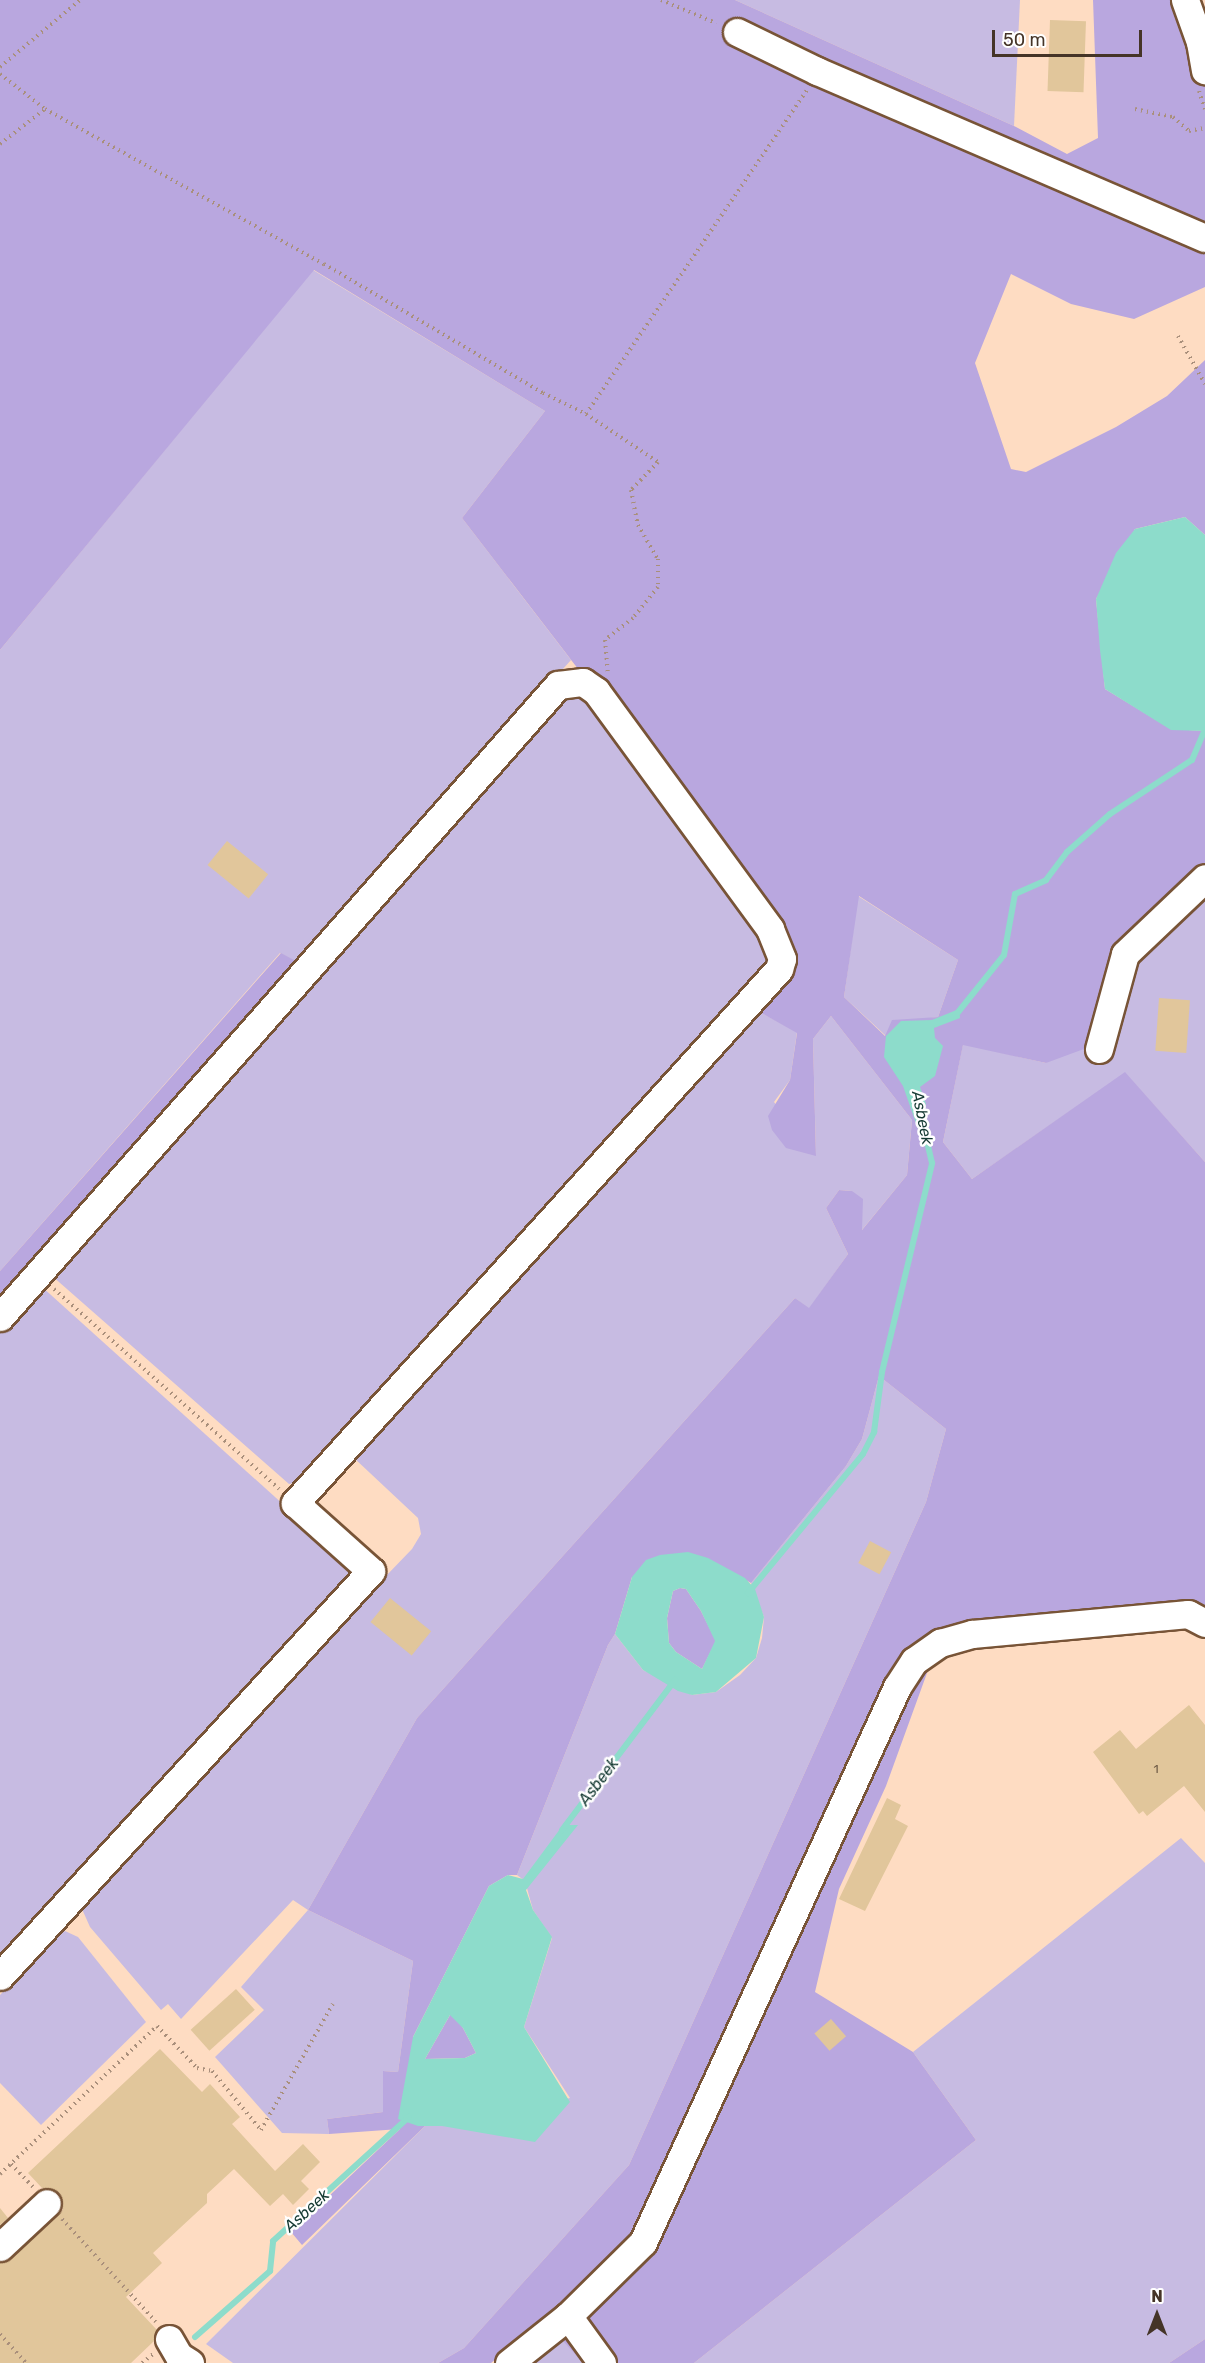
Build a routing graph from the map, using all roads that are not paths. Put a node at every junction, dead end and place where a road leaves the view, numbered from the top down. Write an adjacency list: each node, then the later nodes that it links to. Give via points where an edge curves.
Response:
1 (1185, 0): 3 (street, via 1200,42)
2 (737, 32): 4 (street, via 817,71)
3 (1205, 71)
4 (1205, 238)
5 (1205, 878): 6 (street, via 1125,954)
6 (1099, 1049)
7 (0, 1317): 9 (street, via 558,686 583,682 596,692 770,929 782,959 779,969 296,1503 371,1571)
8 (1205, 1623): 12 (street, via 1188,1614 972,1634 940,1643 914,1661 897,1687 643,2242)
9 (0, 1976)
10 (47, 2203): 11 (street)
11 (0, 2247)
12 (568, 2316): 15 (street); 16 (street)
13 (169, 2339): 14 (street, via 179,2356)
14 (190, 2363)
15 (509, 2363)
16 (602, 2363)

